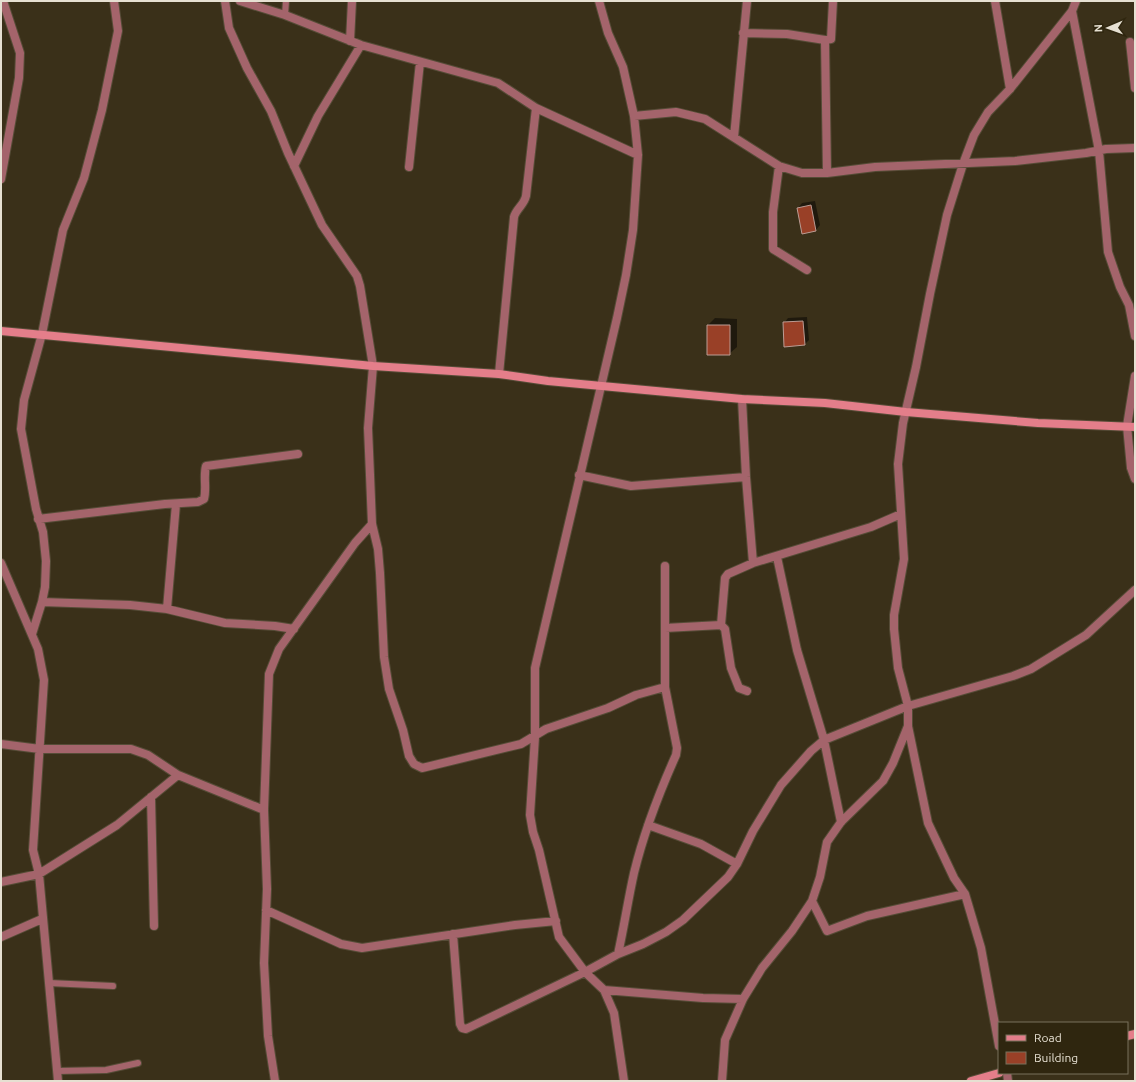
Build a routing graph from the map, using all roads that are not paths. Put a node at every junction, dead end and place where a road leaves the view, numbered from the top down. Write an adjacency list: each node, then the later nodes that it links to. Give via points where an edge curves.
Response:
1 (3, 1): 33 (street, via 20,53 19,78)
2 (114, 1): 36 (street, via 118,31 112,66 84,178 63,230)
3 (225, 1): 29 (street, via 229,28 247,68 272,111)
4 (240, 1): 13 (street)
5 (286, 1): 13 (lane)
6 (352, 1): 16 (street)
7 (599, 1): 23 (street, via 608,33 623,67)
8 (748, 1): 14 (street)
9 (833, 1): 15 (street, via 831,39)
10 (995, 1): 21 (street)
11 (1076, 1): 12 (street)
12 (1072, 11): 21 (street); 26 (street)
13 (285, 15): 16 (street)
14 (743, 33): 15 (street, via 787,34); 24 (street)
15 (825, 40): 32 (street)
16 (350, 41): 18 (street)
17 (1130, 42): 20 (street)
18 (361, 45): 19 (street); 29 (street, via 318,116)
19 (420, 62): 22 (street, via 498,83); 31 (street)
20 (1135, 88)
21 (1010, 89): 28 (street, via 981,123)
22 (536, 108): 27 (street); 39 (street, via 526,196 514,217)
23 (634, 116): 24 (street, via 676,112 686,114 705,119); 27 (street)
24 (734, 137): 30 (street)
25 (1135, 148): 26 (street)
26 (1099, 151): 28 (street); 37 (street, via 1108,252 1129,305)
27 (638, 155): 41 (street, via 633,230 626,275)
28 (963, 164): 32 (street, via 875,166); 43 (street, via 947,215)
29 (294, 166): 38 (street, via 322,225 357,276)
30 (779, 166): 32 (street, via 802,173); 34 (street, via 773,212 773,249)
31 (409, 167)
32 (827, 174)
33 (1, 179)
34 (807, 270)
35 (1, 331): 36 (street)
36 (42, 334): 38 (street); 51 (street, via 21,418)
37 (1135, 336)
38 (373, 366): 39 (street); 52 (street, via 368,428)
39 (499, 374): 41 (street, via 548,382)
40 (1135, 376): 44 (street)
41 (600, 386): 42 (street); 46 (street)
42 (742, 399): 43 (street, via 825,403); 47 (street)
43 (906, 412): 44 (street, via 1038,423); 50 (street, via 898,464)
44 (1131, 426): 48 (street, via 1132,468)
45 (298, 454): 49 (street, via 206,466 204,499)
46 (580, 475): 47 (street, via 630,486); 68 (street, via 534,668)
47 (746, 477): 55 (street)
48 (1135, 479)
49 (176, 504): 51 (street); 59 (street)
50 (901, 514): 53 (street, via 871,527); 66 (street, via 904,566 894,615 894,629 898,668)
51 (38, 519): 58 (street, via 43,532 46,561)
52 (372, 524): 62 (street, via 355,543); 68 (street, via 378,549 381,620 389,689 409,756 414,764 422,768 521,744)
53 (777, 557): 55 (street); 69 (street, via 797,650)
54 (1, 563): 63 (street)
55 (753, 563): 60 (street, via 728,574 725,578)
56 (665, 566): 61 (street)
57 (1135, 590): 66 (street, via 1086,635 1031,669)
58 (42, 602): 59 (street); 63 (street)
59 (167, 609): 62 (street, via 225,623)
60 (721, 625): 61 (street); 65 (street, via 725,629 731,668 739,688)
61 (665, 628): 64 (street)
62 (294, 629): 74 (street, via 279,649 269,674)
63 (32, 634): 71 (street, via 38,649 44,680)
64 (665, 686): 68 (street, via 546,730); 76 (street, via 677,748)
65 (747, 691)
66 (908, 706): 67 (street); 69 (street)
67 (908, 726): 75 (street, via 883,781); 80 (street, via 928,823 954,878)
68 (535, 737): 84 (street, via 530,814)
69 (824, 740): 75 (street); 77 (street, via 781,785 753,831)
70 (1, 744): 71 (street)
71 (40, 749): 72 (street, via 131,749 148,755); 78 (street, via 33,850)
72 (178, 775): 73 (street); 74 (street)
73 (151, 798): 78 (street, via 117,825); 85 (street)
74 (264, 810): 82 (street)
75 (841, 822): 81 (street, via 826,842 820,877)
76 (648, 825): 77 (street, via 701,844); 88 (street, via 634,873)
77 (737, 864): 88 (street, via 728,877 683,920 666,932)
78 (38, 874): 79 (street); 83 (street)
79 (1, 882)
80 (965, 894): 81 (street, via 867,916 827,931); 94 (street, via 981,948)
81 (812, 901): 93 (street)
82 (266, 910): 86 (street, via 351,947 362,948); 99 (street, via 264,963 268,1036)
83 (42, 919): 87 (street); 90 (street)
84 (556, 921): 86 (street); 89 (street, via 560,937)
85 (154, 926)
86 (453, 934): 89 (street, via 462,1028 466,1029)
87 (1, 937)
88 (618, 954): 89 (street)
89 (585, 972): 92 (street)
90 (49, 983): 91 (lane); 96 (street)
91 (113, 986)
92 (604, 990): 93 (street, via 703,998); 100 (street, via 614,1014)
93 (743, 998): 101 (street, via 725,1040)
94 (998, 1041)
95 (138, 1063): 96 (lane, via 106,1070)
96 (57, 1071): 98 (street)
97 (998, 1073): 102 (street)
98 (58, 1081)
99 (275, 1081)
100 (624, 1081)
101 (722, 1081)
102 (971, 1081)

